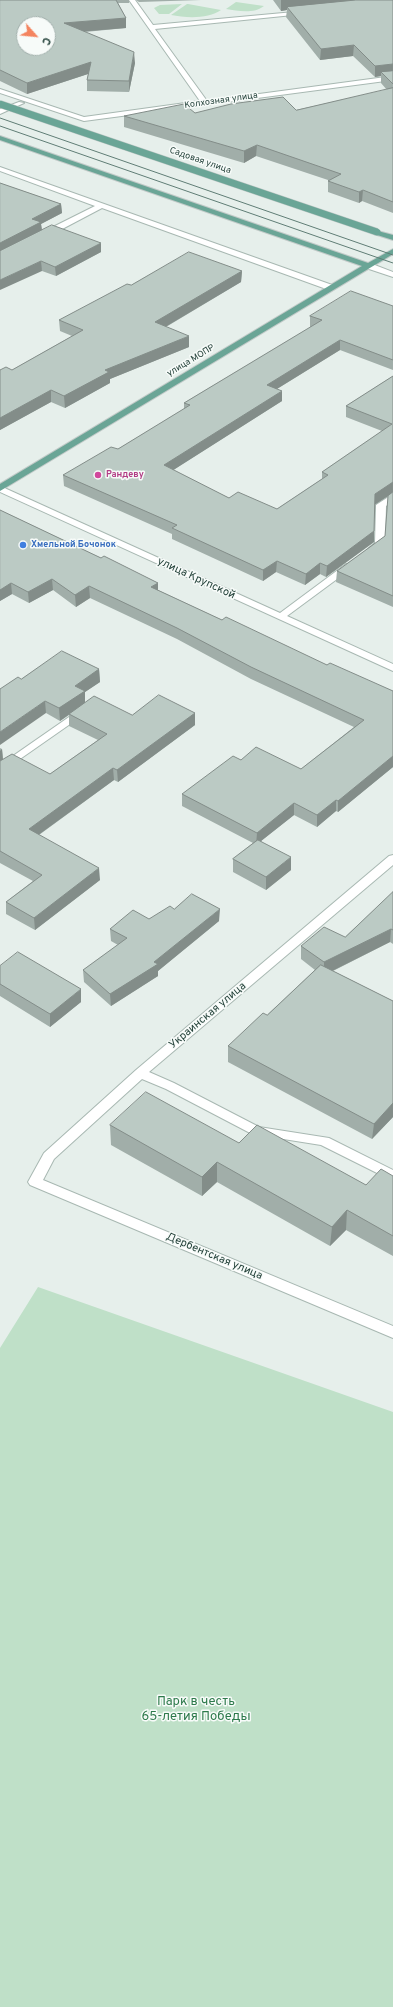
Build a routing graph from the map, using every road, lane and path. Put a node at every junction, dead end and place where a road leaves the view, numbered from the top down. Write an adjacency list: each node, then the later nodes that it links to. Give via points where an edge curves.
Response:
1 (132, 0): 3 (street)
2 (307, 12): 3 (street)
3 (151, 27): 7 (street)
4 (393, 78): 7 (street, Колхозная улица)
5 (0, 91): 6 (street, Колхозная улица)
6 (28, 100): 7 (street, Колхозная улица, via 84,119); 9 (street)
7 (205, 103)
8 (0, 104): 13 (main road, Садовая улица, bridge)
9 (0, 112)
10 (0, 138): 16 (main road)
11 (0, 169): 12 (street)
12 (102, 205): 14 (street); 18 (street)
13 (393, 238)
14 (34, 240)
15 (393, 251): 16 (main road, улица МОПР)
16 (369, 266): 17 (street); 18 (main road, улица МОПР)
17 (393, 274)
18 (332, 288): 19 (main road, улица МОПР)
19 (0, 489): 21 (street, улица Крупской)
20 (393, 497): 21 (street, via 381,505 380,544)
21 (280, 617): 22 (street, улица Крупской)
22 (393, 668)
23 (92, 703): 24 (street)
24 (0, 770)
25 (393, 859): 26 (street, Украинская улица)
26 (140, 1073): 27 (street, via 170,1086 256,1132 324,1141); 28 (street, Украинская улица, via 49,1156)
27 (393, 1176)
28 (35, 1182): 29 (street, Дербентская улица)
29 (393, 1332)

